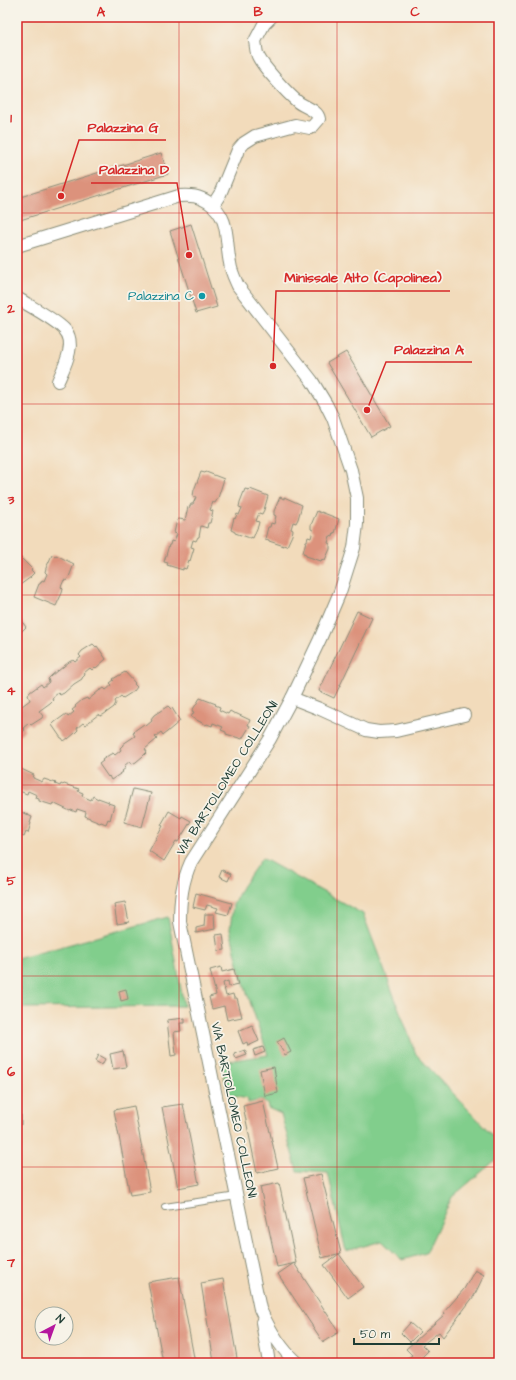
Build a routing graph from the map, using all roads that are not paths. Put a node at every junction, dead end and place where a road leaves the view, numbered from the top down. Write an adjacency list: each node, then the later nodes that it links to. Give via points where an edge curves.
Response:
1 (270, 17): 2 (street, via 255,41 259,58 294,98 316,113 319,119 310,128 295,125 255,136 244,142)
2 (213, 205): 3 (street, VIA BARTOLOMEO COLLEONI, via 196,196 179,196); 6 (street, VIA BARTOLOMEO COLLEONI, via 224,219 232,274 238,286 318,390 332,418 355,485 358,511 354,548 340,592)
3 (17, 246)
4 (17, 298): 5 (street, via 64,329 69,338 70,352)
5 (58, 381)
6 (292, 698): 7 (street, via 366,730 379,732 396,731); 8 (street, VIA BARTOLOMEO COLLEONI, via 270,739 196,852 181,892 180,922)
7 (464, 715)
8 (237, 1196): 9 (lane); 10 (street, VIA BARTOLOMEO COLLEONI)
9 (165, 1207)
10 (260, 1309): 11 (street); 12 (street, VIA BARTOLOMEO COLLEONI, via 280,1345)
11 (269, 1363)
12 (297, 1363)

